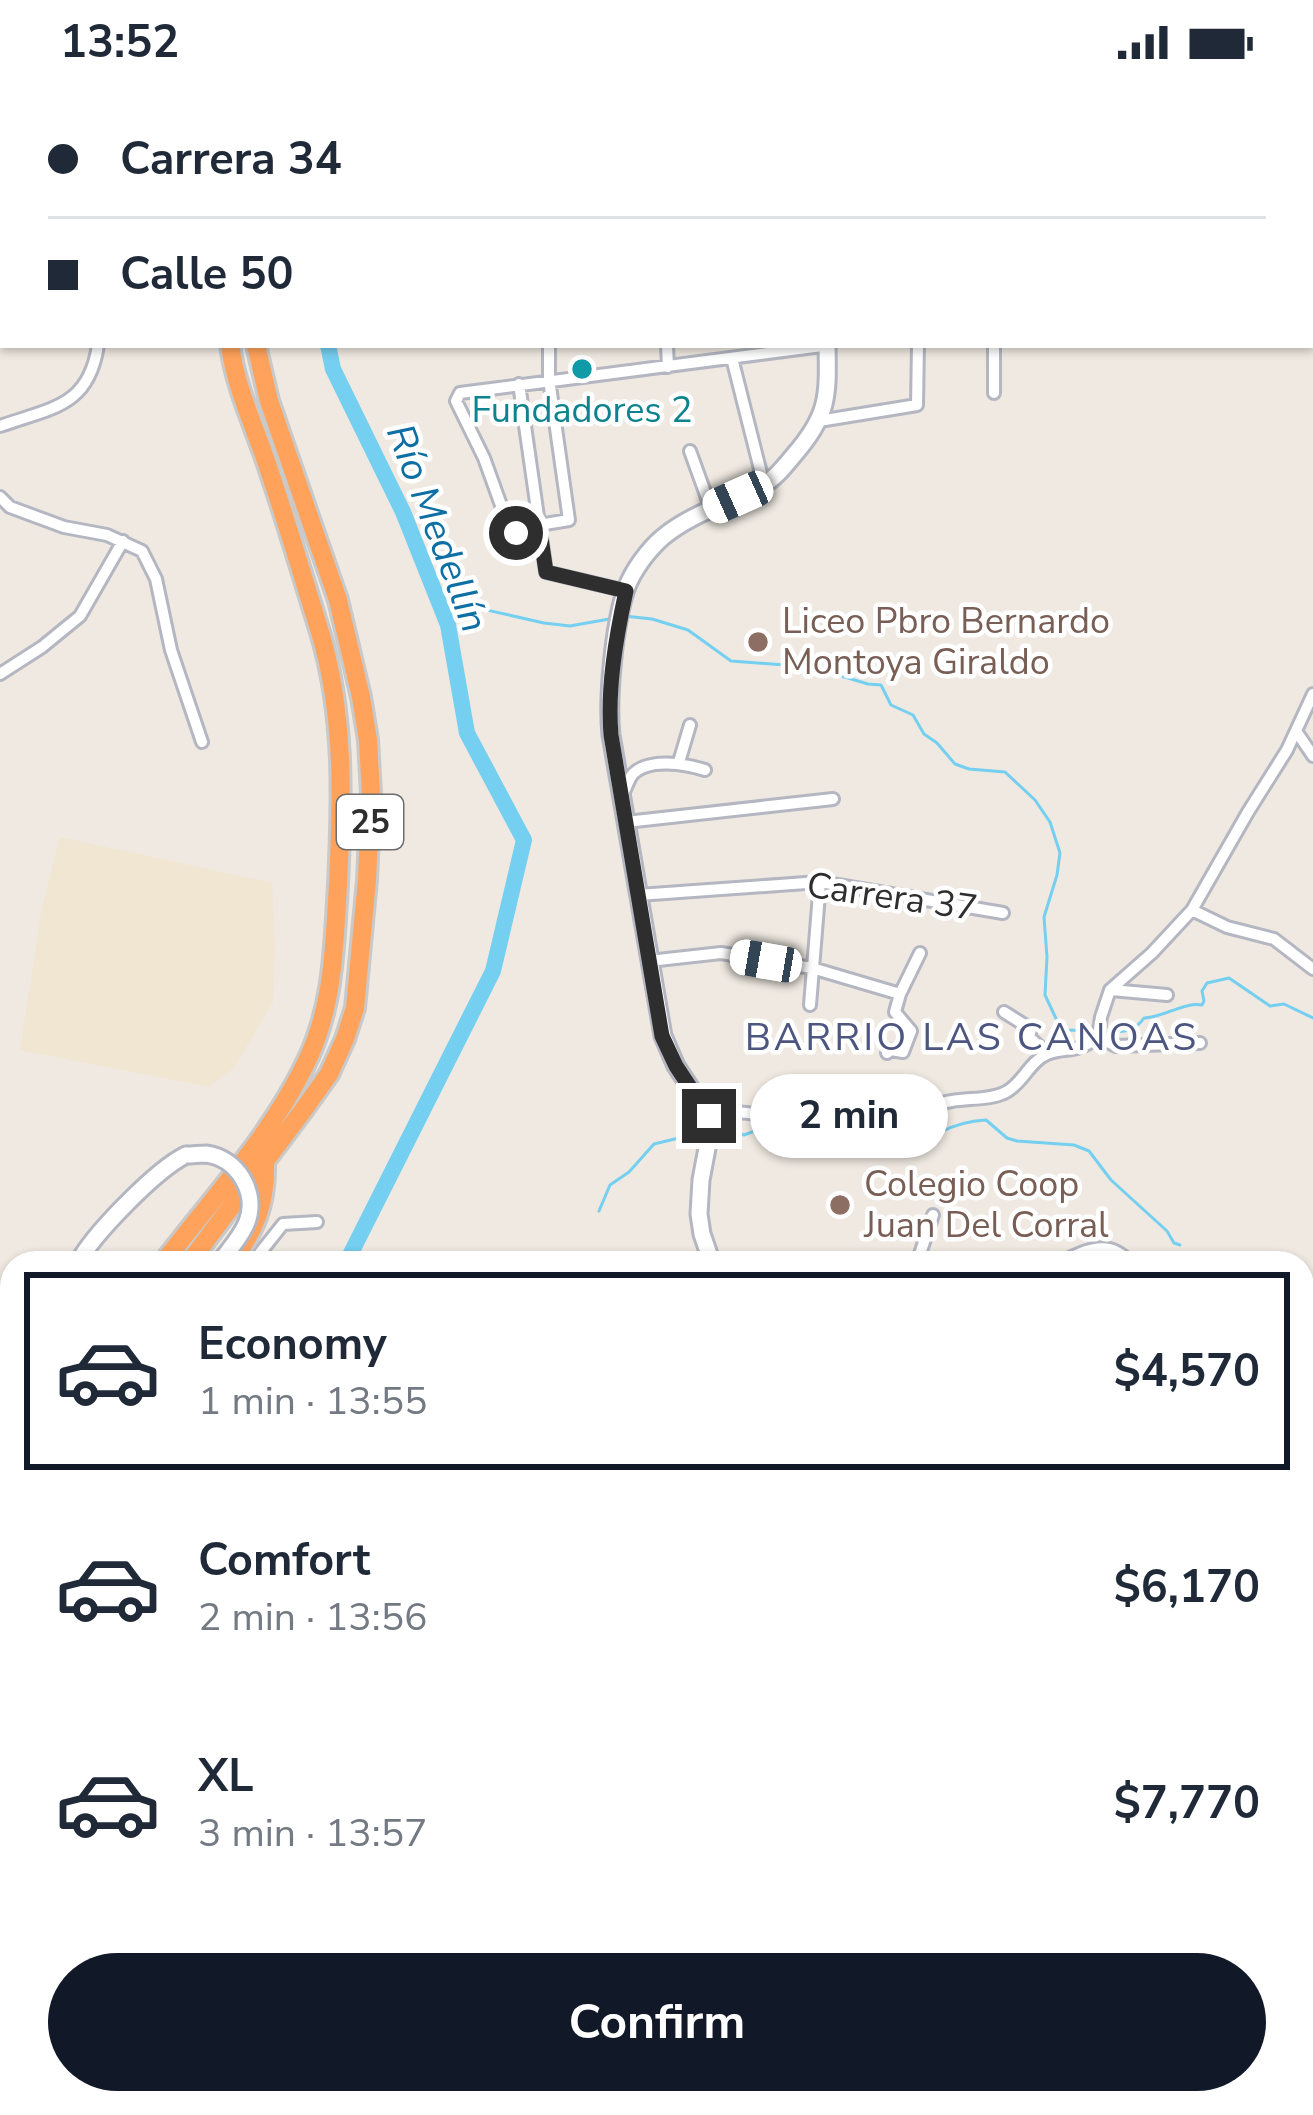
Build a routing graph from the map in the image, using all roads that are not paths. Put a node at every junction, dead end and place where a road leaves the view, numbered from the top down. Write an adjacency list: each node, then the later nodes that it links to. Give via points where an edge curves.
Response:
1 (97, 348): 16 (street, via 74,397)
2 (231, 348): 57 (highway, 25, via 335,694 333,978 322,1025 286,1100)
3 (257, 348): 53 (highway, 25, via 347,635 371,794 355,1008 328,1073)
4 (549, 348): 12 (street)
5 (667, 348): 11 (street)
6 (806, 348): 10 (street)
7 (828, 348): 15 (street)
8 (918, 348): 15 (street, via 916,405)
9 (994, 348): 14 (street)
10 (732, 358): 11 (street); 18 (street)
11 (668, 367): 12 (street)
12 (549, 379): 13 (street); 21 (street, via 568,520)
13 (518, 384): 21 (street); 21 (street, via 460,392 456,400 506,519 516,533)
14 (994, 393)
15 (819, 421): 18 (street)
16 (0, 427)
17 (690, 451): 20 (street)
18 (764, 485): 20 (street)
19 (0, 497): 22 (street, via 10,508)
20 (711, 509): 23 (street, via 662,538)
21 (540, 531): 23 (street, via 546,572)
22 (123, 541): 24 (street, via 80,616); 28 (street, via 142,550 156,579)
23 (626, 591): 32 (street, via 610,710)
24 (0, 674)
25 (1313, 694): 27 (street)
26 (690, 725): 30 (street)
27 (1296, 731): 29 (street); 37 (street)
28 (202, 742)
29 (1313, 756)
30 (679, 762): 31 (street); 32 (street, via 634,773)
31 (705, 770)
32 (621, 795): 34 (street)
33 (833, 799): 34 (street)
34 (626, 822): 36 (street)
35 (820, 882): 36 (street, Carrera 37); 38 (street, Carrera 37); 41 (street)
36 (638, 895): 40 (street)
37 (1192, 910): 42 (street, via 1274,939); 43 (street)
38 (1003, 913)
39 (920, 953): 44 (street)
40 (650, 961): 41 (street, via 721,953); 52 (street, via 662,1036)
41 (812, 968): 44 (street); 46 (street)
42 (1313, 969)
43 (1110, 990): 45 (street); 48 (street)
44 (900, 994): 50 (street, via 895,1012 910,1031 903,1052)
45 (1167, 995)
46 (811, 1005)
47 (1004, 1012): 51 (street)
48 (1098, 1037): 49 (street, via 1116,1046); 51 (street)
49 (1200, 1042)
50 (887, 1052)
51 (1052, 1052): 52 (street, via 1005,1093 862,1126 821,1130 747,1111)
52 (709, 1116): 62 (street, via 699,1214)
53 (265, 1162): 58 (highway, 25); 60 (highway, via 262,1209)
54 (933, 1215): 63 (street)
55 (317, 1222): 61 (street, via 283,1224)
56 (87, 1251): 59 (street, bridge, via 170,1163 207,1154 238,1171 248,1189 246,1226)
57 (172, 1251)
58 (198, 1251)
59 (228, 1251)
60 (238, 1251)
61 (262, 1251)
62 (708, 1251)
63 (920, 1251)
64 (1085, 1251): 65 (street)
65 (1118, 1251)

